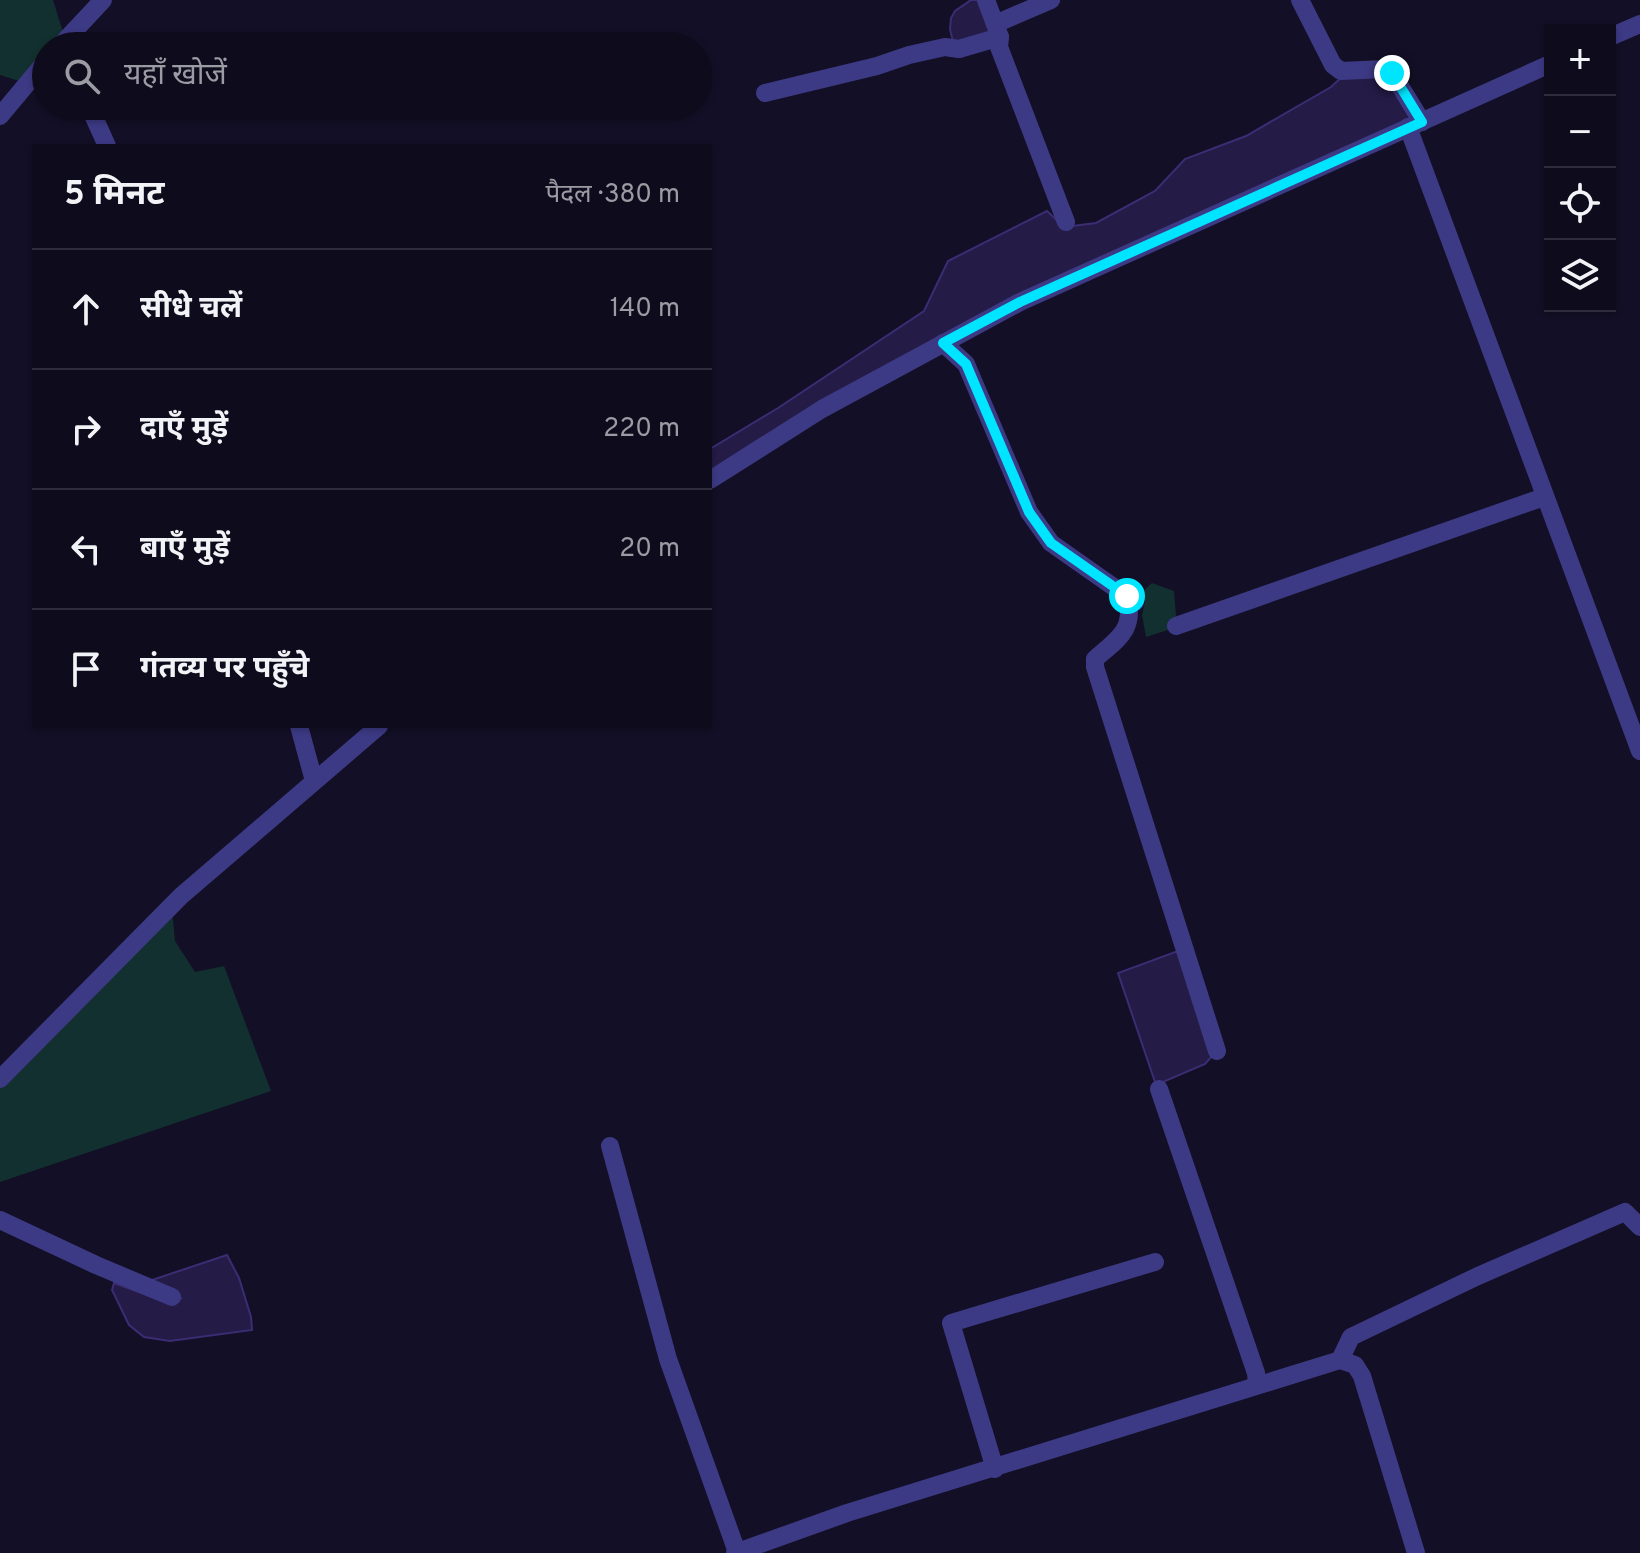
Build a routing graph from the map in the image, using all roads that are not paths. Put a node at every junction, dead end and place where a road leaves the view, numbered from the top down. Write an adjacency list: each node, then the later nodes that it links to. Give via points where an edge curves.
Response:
1 (103, 0): 5 (street)
2 (986, 0): 7 (street)
3 (1051, 0): 7 (street)
4 (1300, 0): 16 (street, via 1333,65 1341,71 1392,73)
5 (82, 24): 8 (street); 9 (street)
6 (1640, 24): 10 (street)
7 (997, 30): 13 (street, via 959,49 909,55); 18 (street)
8 (74, 32)
9 (80, 32)
10 (1616, 34)
11 (1544, 67): 16 (street)
12 (32, 78): 14 (street)
13 (765, 93)
14 (0, 116)
15 (95, 120): 17 (street)
16 (1415, 124): 19 (street, via 1020,302); 21 (street)
17 (106, 144)
18 (1066, 222)
19 (943, 343): 20 (street, via 822,409); 27 (street, via 966,364 1029,512 1051,543 1134,601 1121,636 1095,659 1095,667)
20 (712, 479)
21 (1544, 497): 22 (street); 25 (street)
22 (1176, 626)
23 (300, 728): 26 (street)
24 (377, 728): 26 (street)
25 (1640, 751)
26 (314, 781): 28 (street, via 181,896)
27 (1217, 1051)
28 (0, 1079)
29 (1159, 1089): 36 (street)
30 (610, 1146): 38 (street, via 668,1359)
31 (0, 1220): 34 (street)
32 (1640, 1227): 35 (street, via 1625,1212 1478,1276 1351,1337)
33 (1155, 1262): 37 (street, via 951,1323)
34 (172, 1297)
35 (1340, 1360): 36 (street); 39 (street, via 1355,1365 1362,1376)
36 (1257, 1384): 37 (street)
37 (995, 1469): 38 (street)
38 (736, 1553)
39 (1416, 1553)

